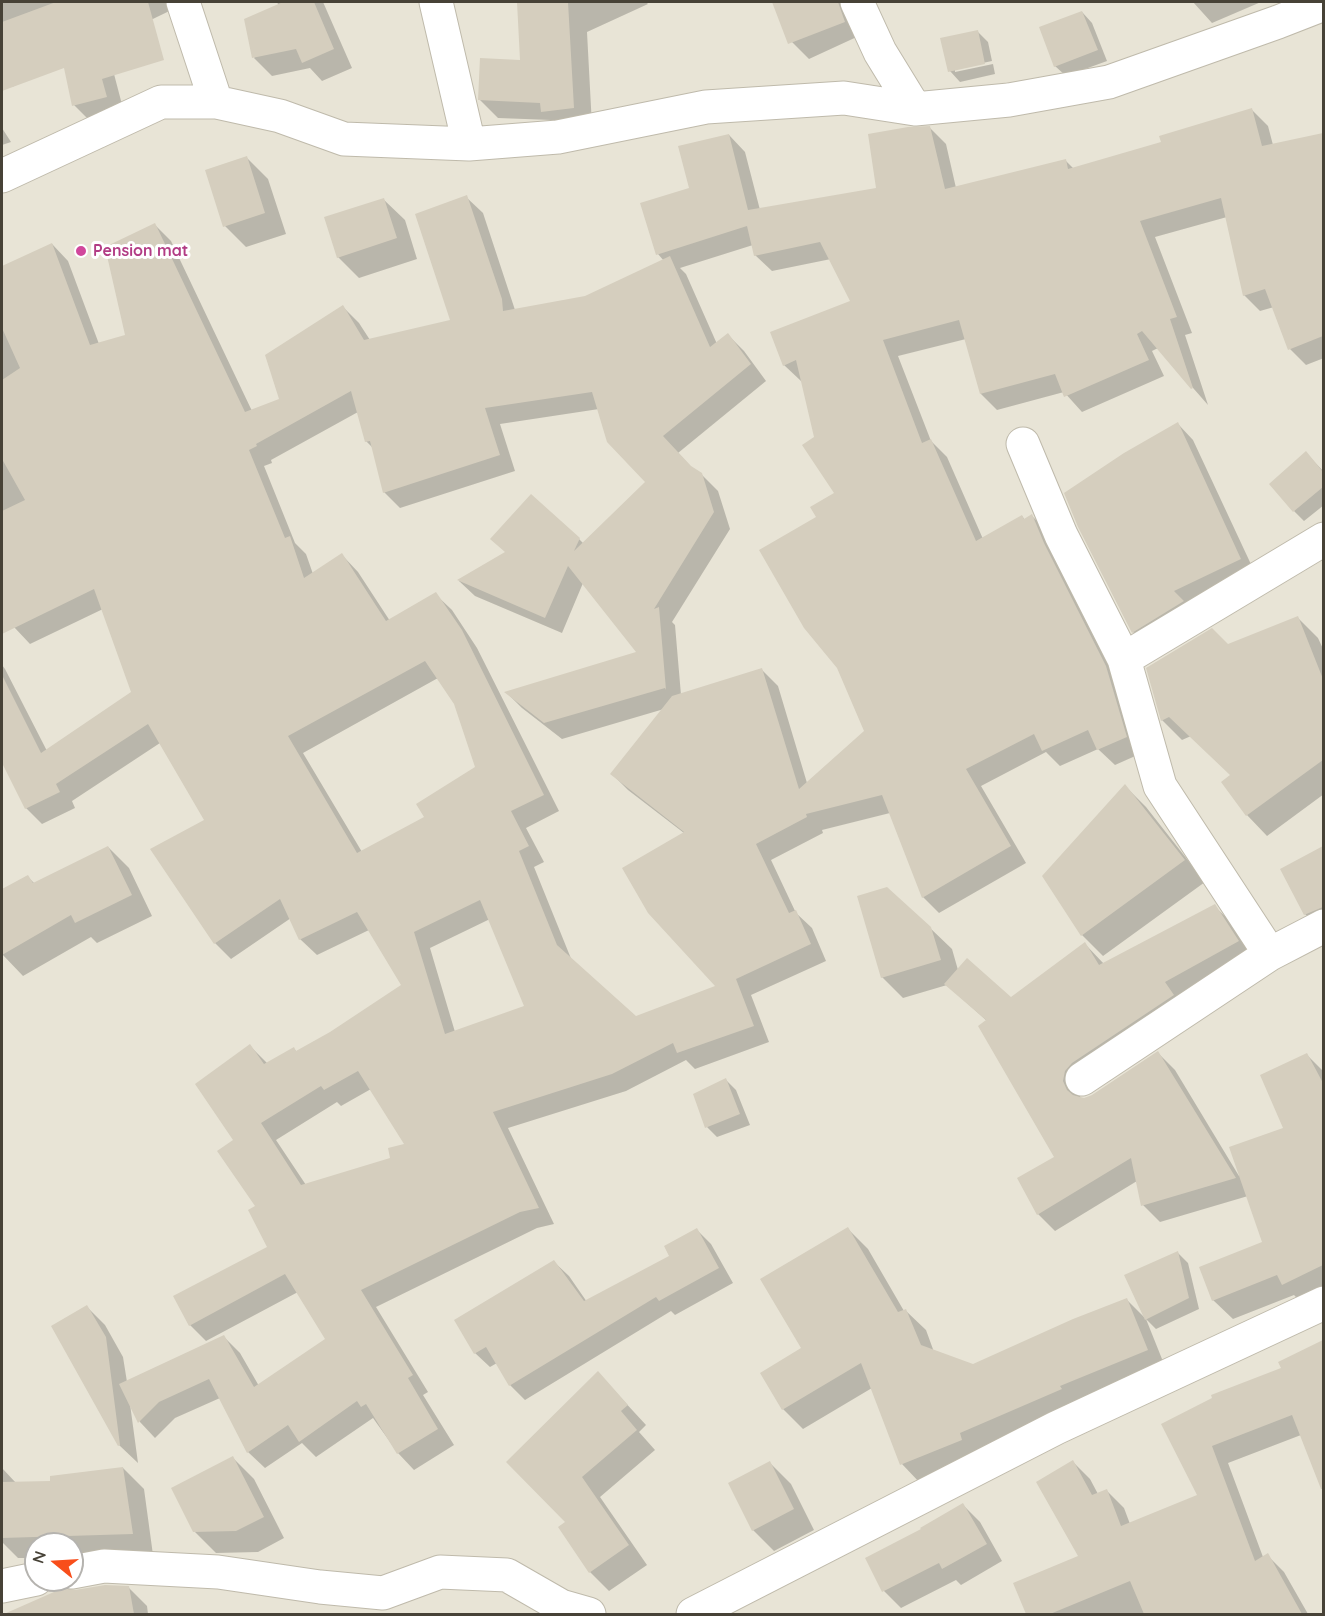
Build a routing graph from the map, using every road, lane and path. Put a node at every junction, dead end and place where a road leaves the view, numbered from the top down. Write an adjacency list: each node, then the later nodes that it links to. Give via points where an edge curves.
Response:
1 (183, 2): 6 (street)
2 (436, 2): 8 (street)
3 (857, 2): 7 (street, via 880,52)
4 (1323, 4): 5 (street)
5 (1275, 12): 7 (street, via 1108,82 1009,100)
6 (216, 102): 8 (street, via 280,117 344,139); 9 (street, via 161,102)
7 (915, 109): 8 (street, via 844,98 706,107 558,137)
8 (469, 144)
9 (2, 177)
10 (1023, 444): 12 (street, via 1061,535)
11 (1323, 539): 12 (street)
12 (1124, 659): 14 (street, via 1160,786)
13 (1323, 926): 14 (street)
14 (1270, 954): 15 (street)
15 (1082, 1079)
16 (1323, 1303): 21 (street, via 1056,1428)
17 (84, 1570): 20 (street, via 104,1566 218,1572 383,1593 440,1572 507,1575 561,1606)
18 (24, 1581): 19 (street)
19 (2, 1586)
20 (589, 1614)
21 (693, 1614)

